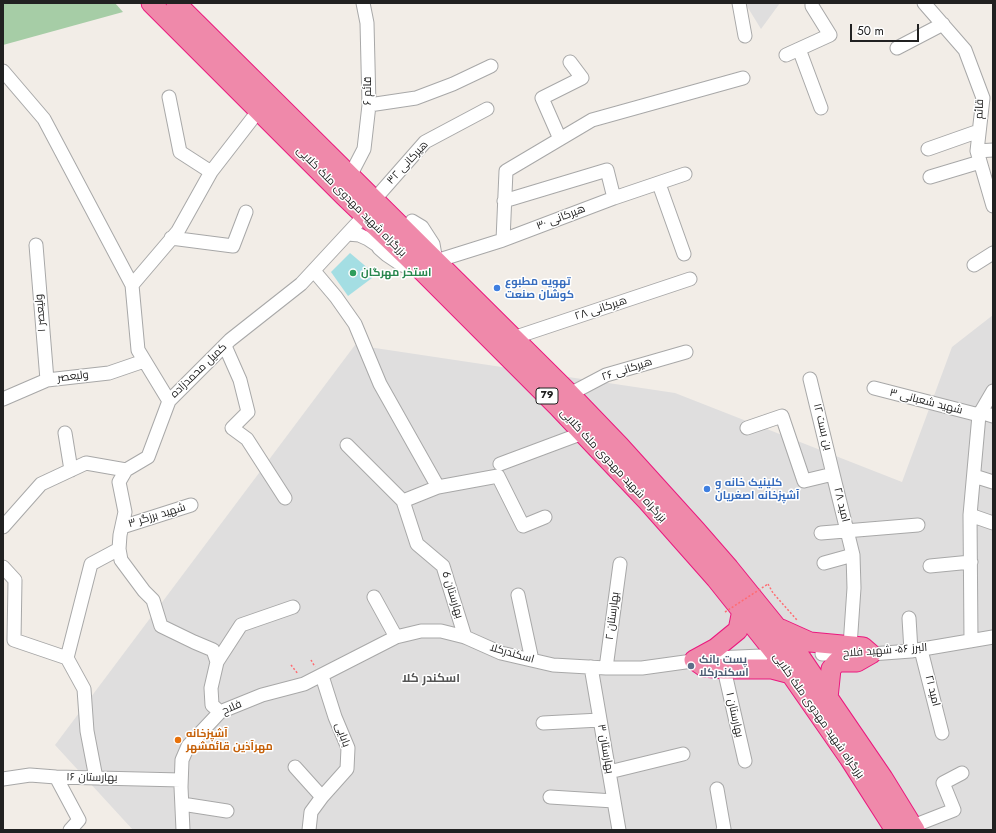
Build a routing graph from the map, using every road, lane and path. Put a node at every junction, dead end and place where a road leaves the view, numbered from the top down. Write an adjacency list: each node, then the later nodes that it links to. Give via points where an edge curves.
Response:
1 (151, 3): 20 (highway, بزرگراه شهید مهدوی ملک کلایی / 79)
2 (176, 3): 28 (highway, بزرگراه شهید مهدوی ملک کلایی / 79)
3 (363, 3): 17 (street, قائم ۶, via 367,23)
4 (739, 3): 8 (street)
5 (812, 3): 10 (street, via 830,35)
6 (924, 3): 7 (street, قائم)
7 (943, 24): 9 (street); 21 (street, قائم, via 965,50 983,98)
8 (745, 36)
9 (898, 48)
10 (799, 49): 11 (street); 18 (street)
11 (786, 55)
12 (570, 62): 22 (street, via 582,78 542,98)
13 (491, 66): 17 (street, via 416,98)
14 (3, 71): 47 (street, via 44,119)
15 (743, 78): 22 (street, via 592,120)
16 (169, 97): 26 (street, via 180,152)
17 (369, 105): 28 (street, قائم ۶, via 364,149)
18 (820, 108)
19 (487, 109): 34 (street, هیرکانی ۳۲, via 425,142)
20 (259, 110): 26 (street); 34 (highway, بزرگراه شهید مهدوی ملک کلایی / 79)
21 (979, 131): 23 (street); 25 (street, قائم)
22 (560, 139): 32 (street, via 506,171)
23 (928, 148)
24 (993, 150): 25 (street)
25 (978, 157): 29 (street); 33 (street, قائم)
26 (211, 172): 38 (street, via 178,231)
27 (685, 174): 30 (street, هیرکانی ۳۰)
28 (350, 176): 34 (highway, بزرگراه شهید مهدوی ملک کلایی / 79)
29 (930, 177)
30 (659, 184): 31 (street, هیرکانی ۳۰); 42 (street)
31 (614, 198): 32 (street, via 607,170); 39 (street, هیرکانی ۳۰)
32 (504, 201): 39 (street)
33 (993, 205)
34 (369, 208): 37 (street, کمیل محمدزاده); 44 (highway, بزرگراه شهید مهدوی ملک کلایی / 79)
35 (246, 212): 38 (street, via 233,246)
36 (412, 221): 44 (street, via 422,227 433,244)
37 (348, 234): 44 (street, via 359,235 377,244 402,265); 45 (street, کمیل محمدزاده)
38 (171, 238): 47 (street)
39 (503, 240): 44 (street, هیرکانی ۳۰)
40 (36, 245): 53 (street, ولیعصر ۱)
41 (993, 253): 43 (street)
42 (684, 254)
43 (974, 266)
44 (430, 267): 48 (highway, بزرگراه شهید مهدوی ملک کلایی / 79); 63 (highway, بزرگراه شهید مهدوی ملک کلایی / 79)
45 (314, 271): 49 (street, کمیل محمدزاده); 71 (street, via 355,324 380,384)
46 (690, 279): 48 (street, هیرکانی ۲۸)
47 (132, 285): 51 (street, via 138,350)
48 (513, 338): 56 (highway, بزرگراه شهید مهدوی ملک کلایی / 79)
49 (225, 346): 58 (street, کمیل محمدزاده); 72 (street, via 240,380 248,412 232,428 247,439)
50 (686, 352): 56 (street, هیرکانی ۲۶, via 606,375)
51 (144, 361): 53 (street, ولیعصر, via 109,373); 58 (street)
52 (810, 379): 68 (street, بن بست ۱۲)
53 (47, 380): 57 (street, ولیعصر)
54 (874, 388): 59 (street, شهید شعبانی ۳)
55 (993, 391): 59 (street)
56 (570, 394): 96 (highway, بزرگراه شهید مهدوی ملک کلایی / 79, via 680,513)
57 (3, 399)
58 (169, 401): 67 (street, کمیل محمدزاده, via 148,457)
59 (979, 413): 60 (street, شهید شعبانی ۳); 69 (street)
60 (993, 416)
61 (747, 428): 68 (street, امید ۲۸, via 782,416 804,481)
62 (65, 433): 66 (street)
63 (583, 433): 65 (street); 93 (highway, بزرگراه شهید مهدوی ملک کلایی / 79, via 668,524)
64 (346, 445): 73 (street, بهارستان 6)
65 (500, 464)
66 (71, 470): 67 (street, via 86,463); 79 (street, via 41,484)
67 (126, 470): 80 (street, via 119,482 125,512)
68 (833, 474): 81 (street, امید ۲۸)
69 (974, 476): 70 (street); 75 (street)
70 (993, 482)
71 (438, 487): 73 (street); 76 (street, via 498,476 523,526)
72 (285, 498)
73 (403, 501): 98 (street, بهارستان 6, via 417,544 443,566)
74 (191, 505): 80 (street, شهید برزگر ۳)
75 (970, 515): 77 (street); 85 (street)
76 (545, 517)
77 (993, 523)
78 (918, 525): 81 (street)
79 (3, 527)
80 (122, 527): 83 (street)
81 (847, 530): 82 (street); 84 (street, امید ۲۸)
82 (821, 533)
83 (119, 549): 107 (street, via 91,564); 110 (street, via 121,560 153,600 161,626 214,650)
84 (853, 555): 86 (street); 102 (street, امید ۲۸, via 854,588)
85 (971, 562): 88 (street); 100 (street)
86 (824, 563)
87 (620, 564): 113 (street, بهارستان ۲)
88 (930, 566)
89 (3, 567): 107 (street, via 15,580 14,640)
90 (518, 595): 108 (street)
91 (374, 597): 97 (street)
92 (293, 607): 110 (street, via 241,625)
93 (734, 611): 95 (path, bridge, via 768,584); 109 (highway, via 738,630 716,648); 114 (highway, بزرگراه شهید مهدوی ملک کلایی / 79)
94 (909, 618): 103 (street, امید ۲۱)
95 (798, 622)
96 (778, 627): 104 (highway); 116 (highway, بزرگراه شهید مهدوی ملک کلایی / 79)
97 (396, 637): 98 (street, اسکندرکلا, via 441,631); 115 (street, اسکندرکلا)
98 (465, 637): 108 (street, اسکندرکلا, via 501,653)
99 (993, 637): 100 (street, البرز ۵۶- شهید فلاح)
100 (971, 641): 101 (street, البرز ۵۶- شهید فلاح); 103 (street, البرز ۵۶- شهید فلاح)
101 (993, 643)
102 (850, 646): 104 (highway); 105 (highway, via 863,648)
103 (916, 650): 105 (street, البرز ۵۶- شهید فلاح); 120 (street, امید ۲۱)
104 (827, 653): 105 (highway, via 857,662); 116 (highway, via 831,669)
105 (871, 654)
106 (762, 656): 111 (street)
107 (67, 658): 127 (street, via 84,689 87,731)
108 (532, 660): 112 (street, اسکندرکلا, via 553,665)
109 (694, 660): 111 (highway, via 704,667); 113 (street, اسکندرکلا, via 642,668)
110 (217, 662): 117 (street, via 211,688 212,705)
111 (719, 664): 114 (highway, via 772,669); 122 (street, بهارستان ۱)
112 (591, 668): 113 (street, اسکندرکلا); 118 (street, بهارستان ۳)
113 (606, 668)
114 (791, 674): 137 (highway, بزرگراه شهید مهدوی ملک کلایی / 79, via 853,765)
115 (322, 676): 117 (street, فلاح, via 304,684 262,695); 131 (street, بابایی, via 348,748 347,769)
116 (828, 698): 137 (highway, بزرگراه شهید مهدوی ملک کلایی / 79, via 883,778)
117 (220, 712): 129 (street, فلاح, via 188,746 182,760)
118 (600, 720): 119 (street); 124 (street, بهارستان ۳)
119 (543, 724)
120 (942, 733)
121 (683, 754): 124 (street)
122 (745, 762)
123 (295, 767): 131 (street)
124 (609, 772): 133 (street, بهارستان ۳)
125 (962, 773): 137 (street, via 943,783 954,810)
126 (56, 777): 127 (street, بهارستان ۱۶); 128 (street, بهارستان ۱۶, via 30,775); 136 (street, via 79,820)
127 (96, 778): 129 (street, بهارستان ۱۶)
128 (3, 779)
129 (181, 780): 134 (street, فلاح)
130 (717, 789): 141 (street)
131 (322, 797): 139 (street, بابایی, via 311,812)
132 (550, 797): 133 (street)
133 (614, 801): 140 (street, بهارستان ۳)
134 (182, 804): 135 (street); 138 (street, فلاح)
135 (227, 811)
136 (72, 829)
137 (901, 829)
138 (183, 830)
139 (309, 830)
140 (619, 830)
141 (724, 830)

